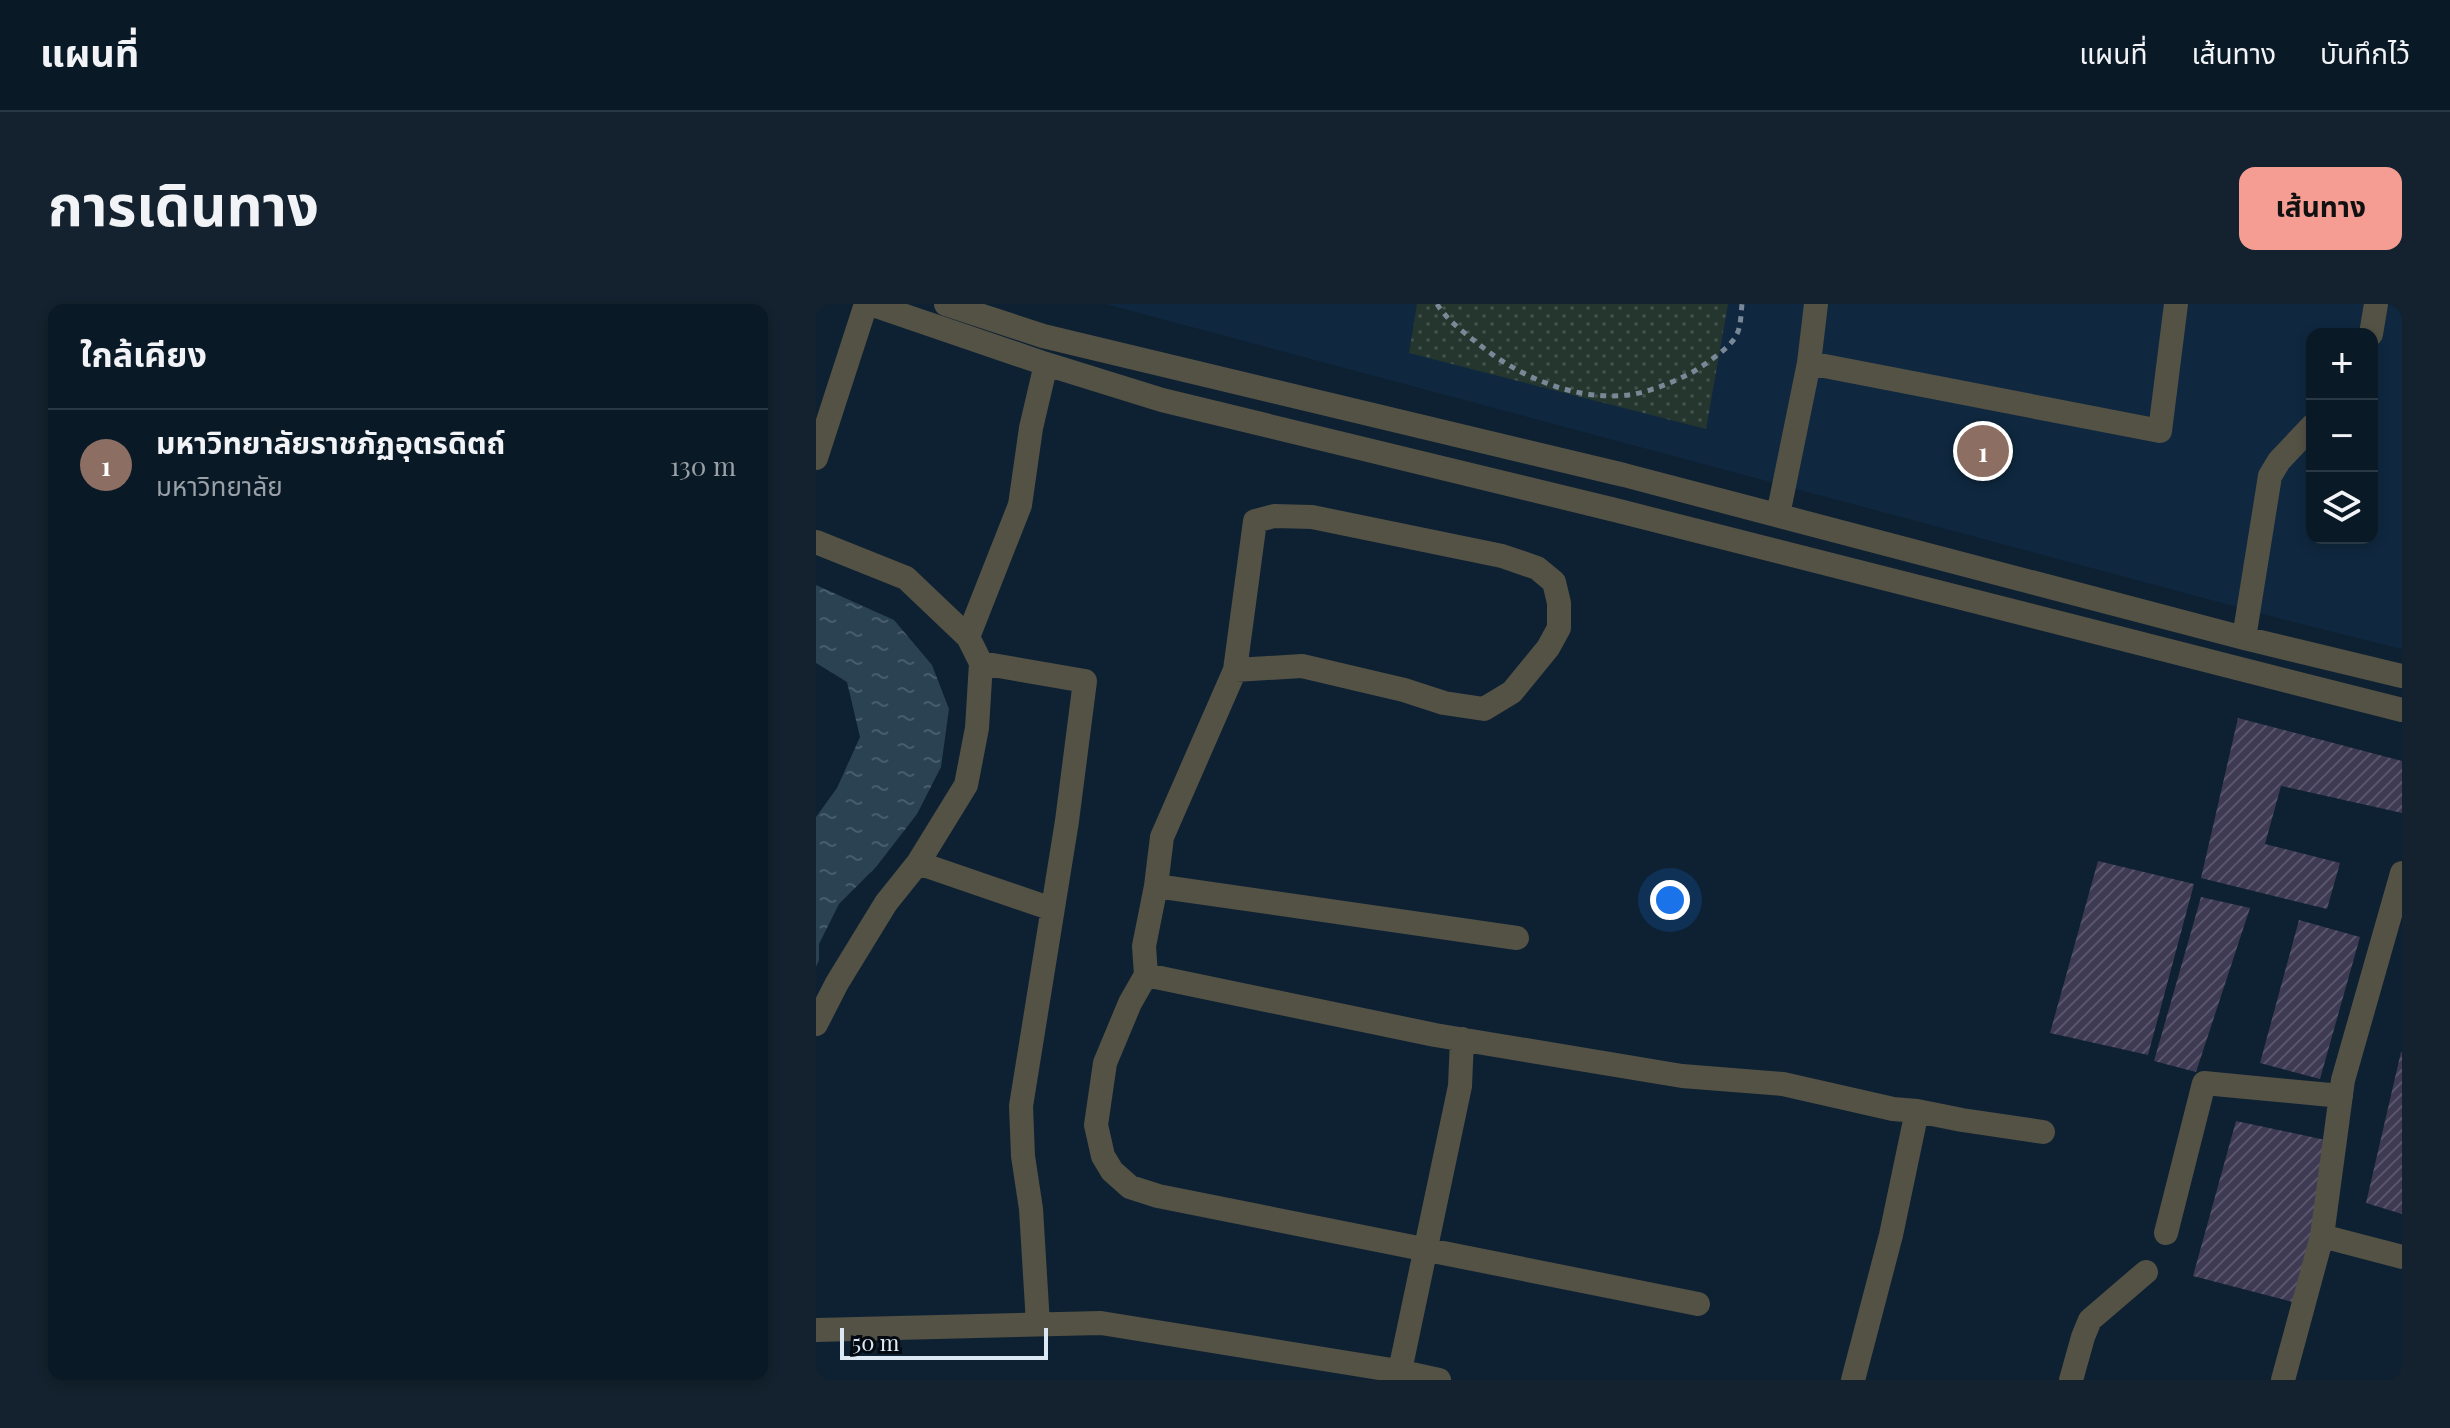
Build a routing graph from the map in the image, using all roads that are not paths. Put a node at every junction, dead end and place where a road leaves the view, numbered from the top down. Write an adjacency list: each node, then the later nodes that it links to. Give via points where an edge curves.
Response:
1 (868, 304): 8 (street); 10 (street)
2 (946, 304): 11 (street, via 1043,336)
3 (1816, 304): 7 (street)
4 (2176, 304): 7 (street, via 2160,431)
5 (2376, 304): 6 (street)
6 (2372, 328)
7 (1809, 363): 13 (street)
8 (1046, 364): 12 (street, via 1162,400); 15 (street, via 1020,505)
9 (2306, 432): 16 (street, via 2270,476)
10 (816, 458)
11 (1624, 475): 12 (street); 13 (street)
12 (1615, 510): 20 (street)
13 (1778, 515): 16 (street)
14 (816, 542): 15 (street, via 906,578)
15 (968, 637): 17 (street)
16 (2244, 638): 19 (street)
17 (981, 663): 21 (street, via 966,785); 24 (street, via 1085,681)
18 (1235, 670): 18 (street, via 1255,521 1312,517 1502,556 1537,568 1554,582 1559,628 1548,648 1512,692 1484,709 1302,666); 23 (street, via 1162,837)
19 (2402, 676)
20 (2402, 710)
21 (918, 863): 24 (street); 27 (street, via 886,903)
22 (2402, 874): 29 (street)
23 (1156, 886): 25 (street); 26 (street, via 1144,946)
24 (1052, 909): 38 (street, via 1021,1106)
25 (1517, 938)
26 (1146, 975): 28 (street); 34 (street, via 1105,1063 1096,1125 1112,1171 1130,1187 1158,1196)
27 (816, 1024)
28 (1462, 1039): 30 (street, via 1682,1076 1783,1084); 34 (street, via 1460,1086)
29 (2341, 1096): 32 (street, via 2204,1083); 33 (street)
30 (1917, 1111): 31 (street); 42 (street)
31 (2043, 1132)
32 (2166, 1233)
33 (2322, 1236): 35 (street); 44 (street)
34 (1427, 1249): 37 (street); 40 (street)
35 (2402, 1257)
36 (2146, 1272): 43 (street, via 2090,1320)
37 (1698, 1304)
38 (1038, 1324): 39 (street); 40 (street, via 1101,1323)
39 (816, 1330)
40 (1398, 1376): 41 (street)
41 (1439, 1380)
42 (1853, 1380)
43 (2071, 1380)
44 (2283, 1380)

